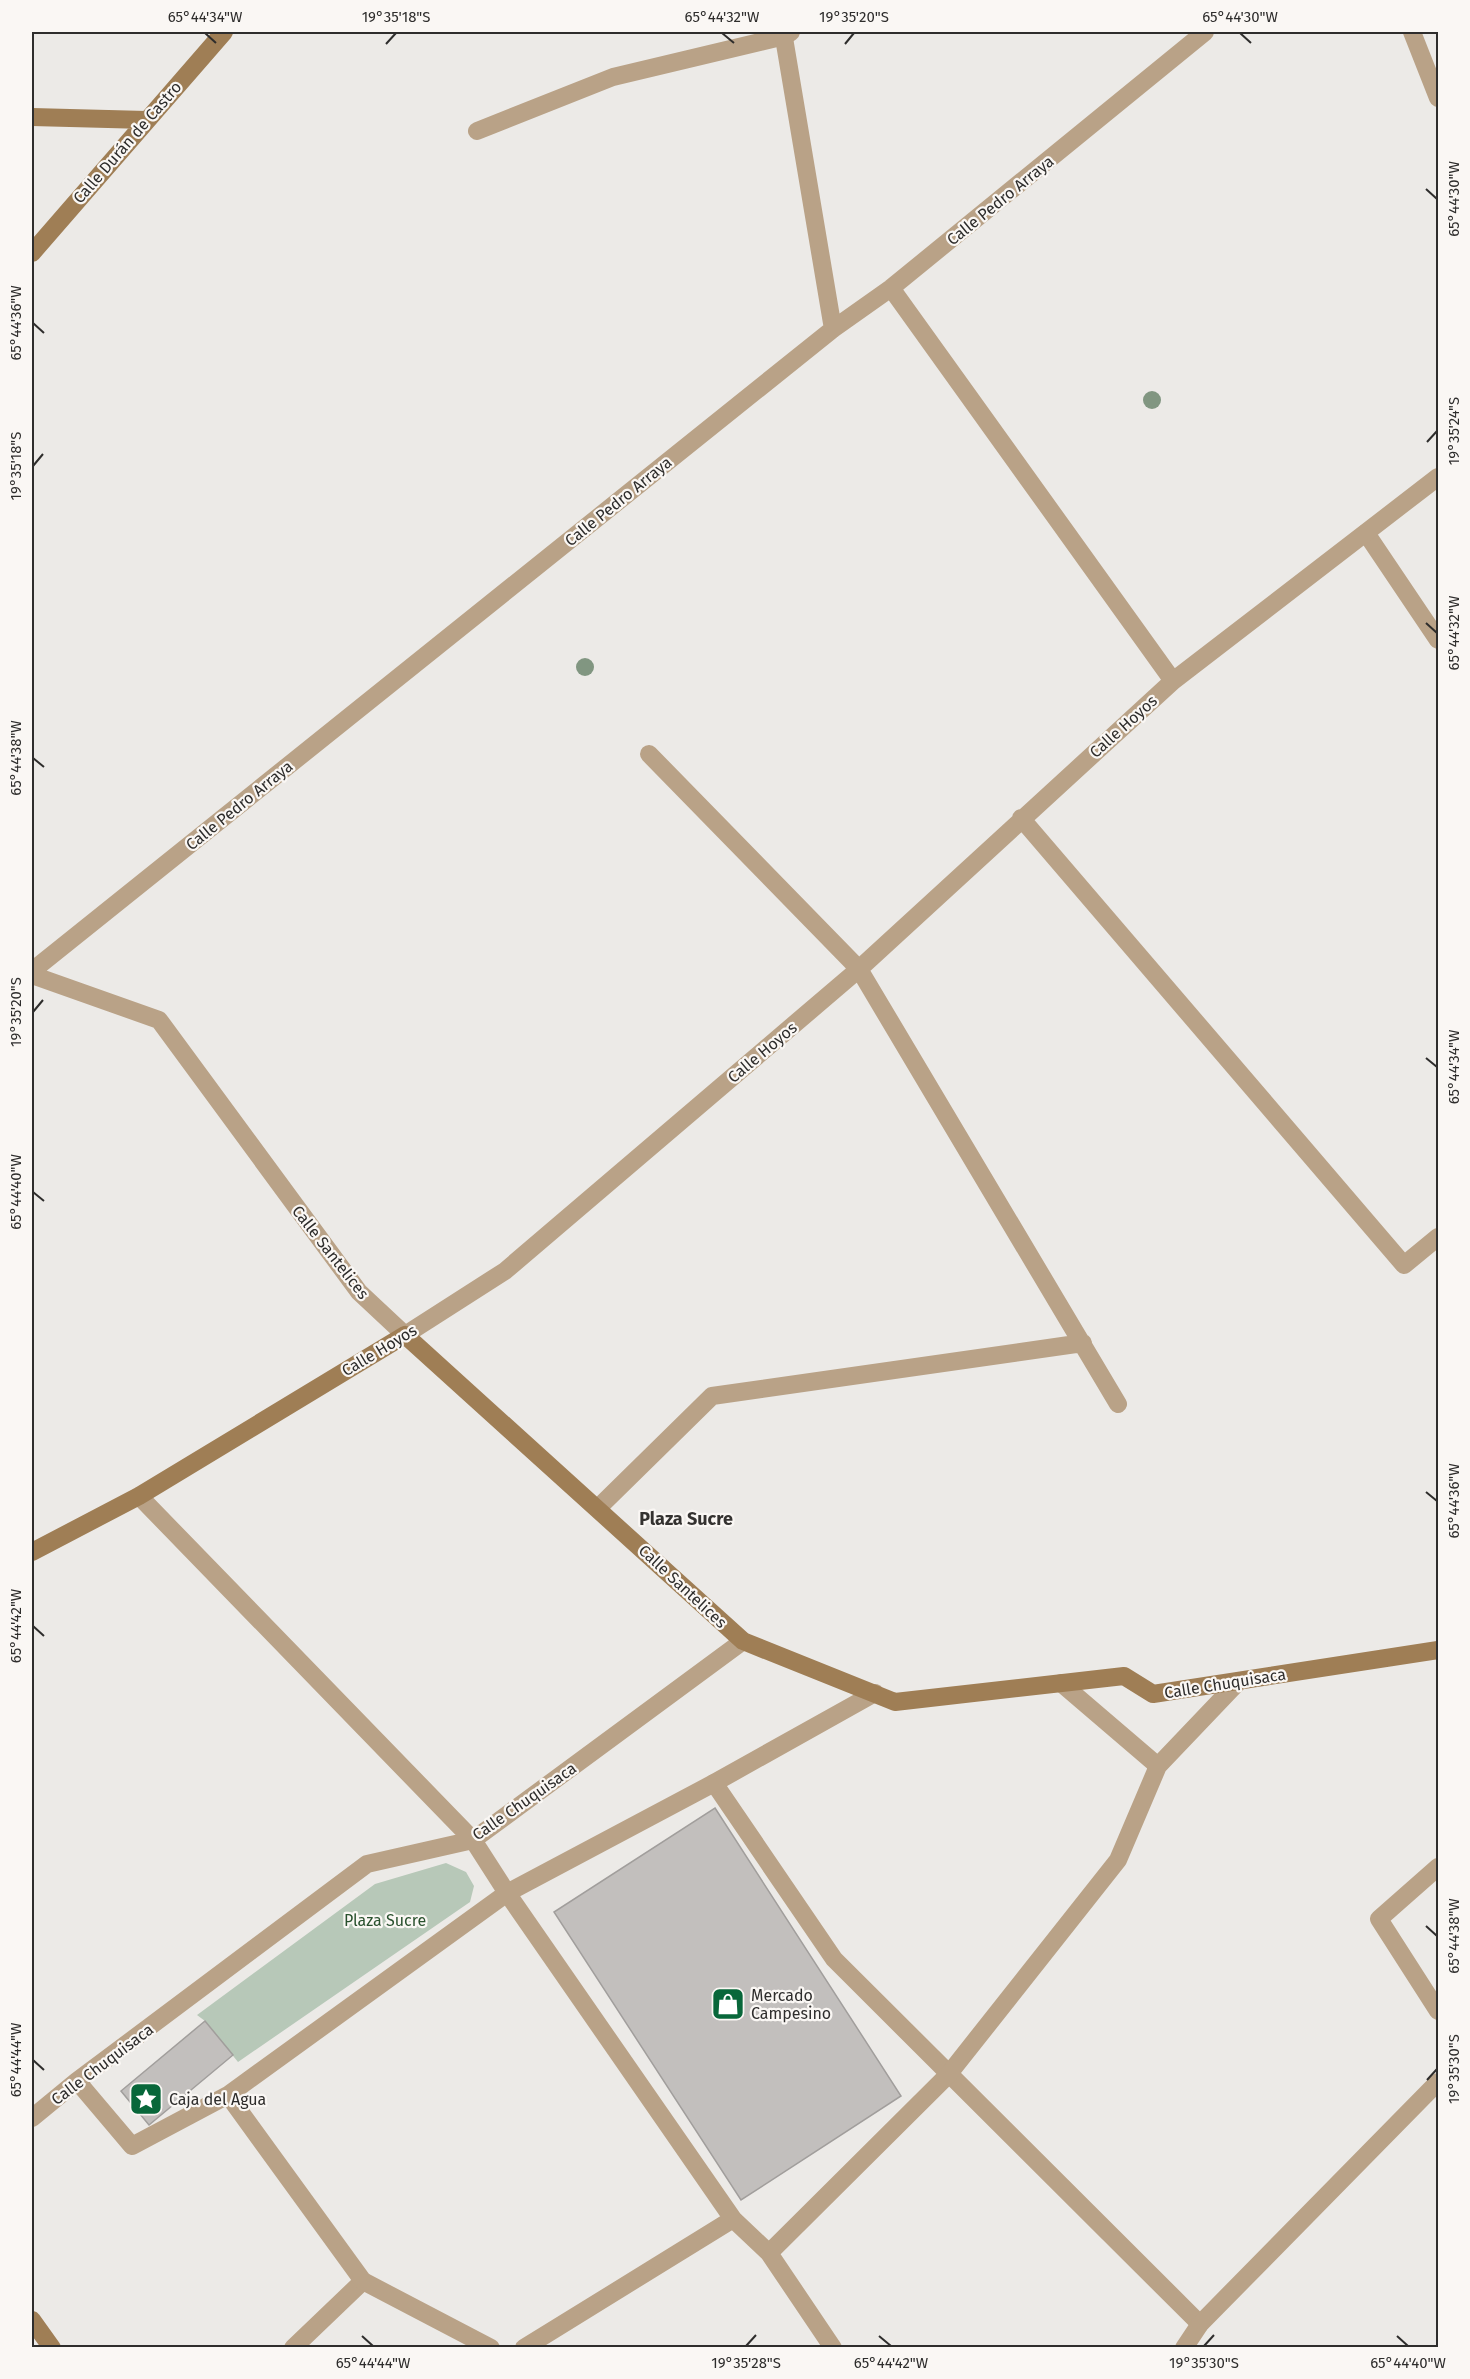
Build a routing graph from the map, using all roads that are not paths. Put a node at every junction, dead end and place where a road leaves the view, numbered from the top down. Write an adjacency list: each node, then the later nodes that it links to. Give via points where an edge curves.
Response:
1 (224, 32): 7 (main road, Calle Durán de Castro)
2 (1206, 32): 10 (street, Calle Pedro Arraya)
3 (1412, 32): 5 (street)
4 (786, 33): 8 (street, via 613,77); 11 (street)
5 (1438, 98)
6 (32, 117): 7 (main road)
7 (146, 120): 9 (main road, Calle Durán de Castro)
8 (477, 132)
9 (32, 253)
10 (891, 288): 11 (street, Calle Pedro Arraya); 15 (street)
11 (833, 329): 19 (street, Calle Pedro Arraya)
12 (1438, 477): 13 (street, Calle Hoyos)
13 (1366, 533): 14 (street); 15 (street, Calle Hoyos)
14 (1438, 640)
15 (1173, 681): 17 (street, Calle Hoyos)
16 (649, 754): 18 (street)
17 (1021, 818): 18 (street, Calle Hoyos); 20 (street, via 1404,1265)
18 (859, 969): 21 (street, Calle Hoyos, via 505,1271); 22 (street)
19 (32, 973): 21 (street, Calle Santelices, via 159,1020 359,1292)
20 (1438, 1237)
21 (405, 1335): 24 (main road, Calle Hoyos); 25 (main road, Calle Santelices)
22 (1083, 1343): 23 (street); 25 (street, via 712,1396)
23 (1118, 1404)
24 (139, 1496): 26 (main road, Calle Hoyos); 34 (street)
25 (598, 1508): 27 (main road, Calle Santelices)
26 (32, 1552)
27 (743, 1641): 31 (main road, Calle Chuquisaca); 34 (street, Calle Chuquisaca)
28 (1438, 1650): 29 (main road, Calle Chuquisaca)
29 (1239, 1681): 30 (main road, Calle Chuquisaca, via 1153,1694 1124,1676); 32 (street)
30 (1061, 1683): 31 (main road, Calle Chuquisaca, via 895,1702); 32 (street)
31 (875, 1693): 33 (street)
32 (1158, 1766): 38 (street, via 1118,1860)
33 (714, 1783): 36 (street); 38 (street, via 834,1959)
34 (473, 1840): 36 (street); 39 (street, Calle Chuquisaca, via 368,1864)
35 (1438, 1867): 37 (street, via 1379,1919)
36 (507, 1893): 41 (street); 43 (street)
37 (1438, 2011)
38 (948, 2075): 44 (street); 47 (street)
39 (77, 2081): 41 (street, via 132,2146); 42 (street, Calle Chuquisaca)
40 (1438, 2082): 47 (street)
41 (228, 2095): 45 (street)
42 (32, 2118)
43 (733, 2219): 44 (street); 51 (street)
44 (769, 2253): 52 (street)
45 (363, 2281): 49 (street); 50 (street)
46 (32, 2320): 48 (main road)
47 (1200, 2324): 53 (street)
48 (52, 2348)
49 (293, 2348)
50 (491, 2348)
51 (524, 2348)
52 (833, 2348)
53 (1184, 2348)

